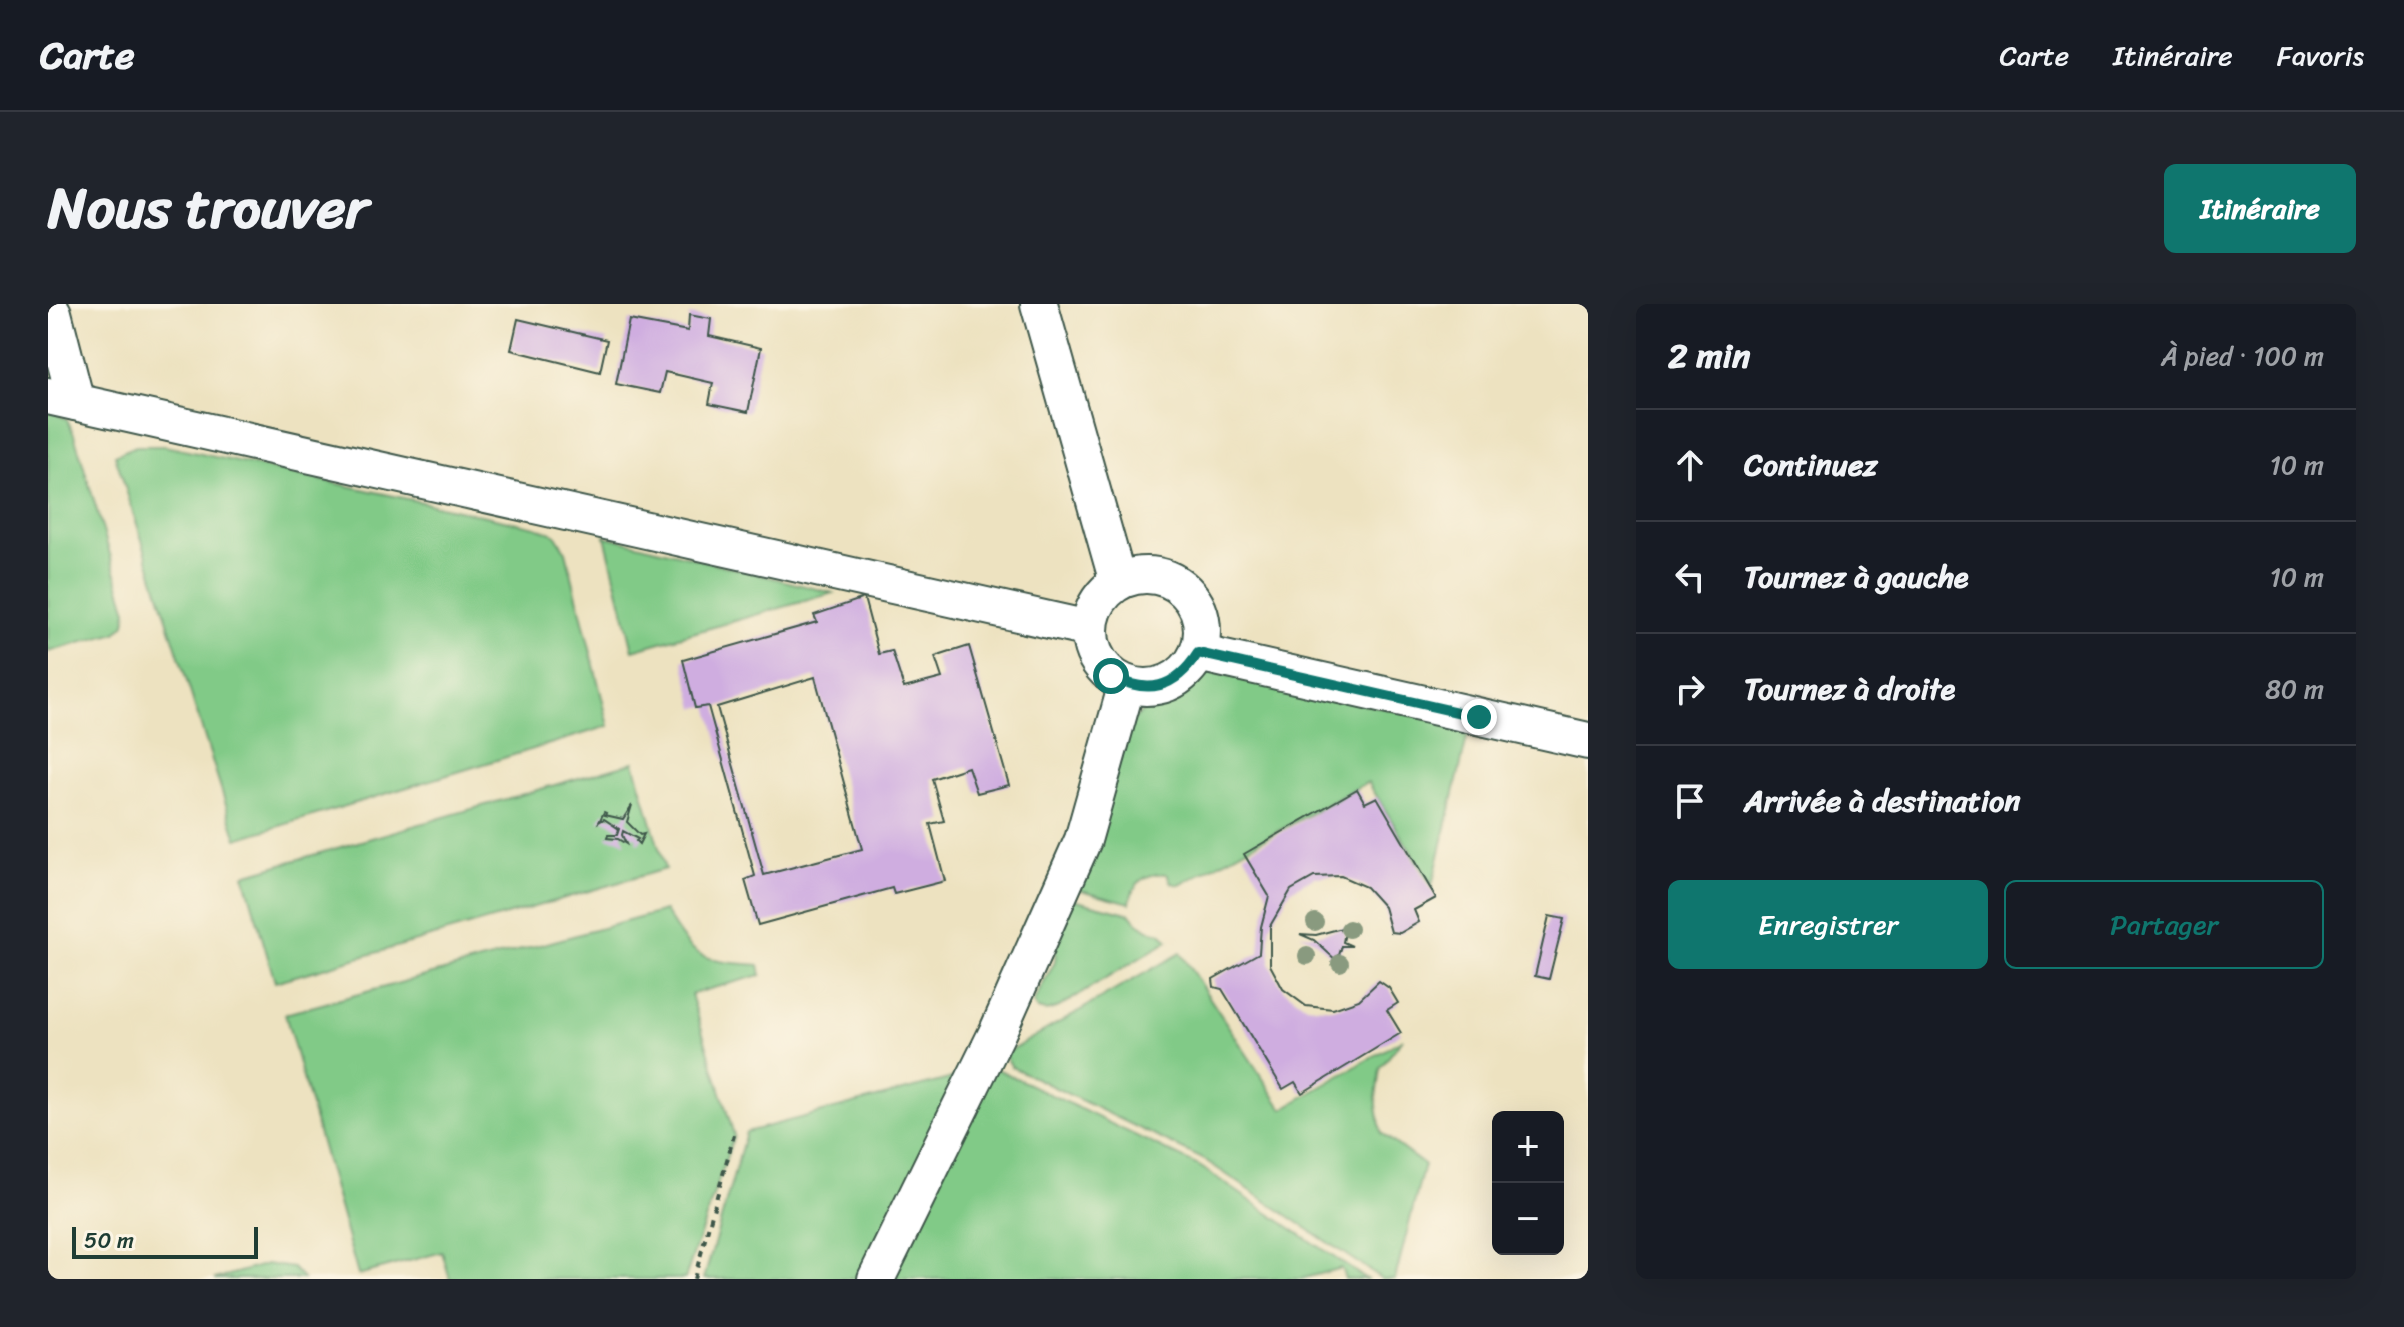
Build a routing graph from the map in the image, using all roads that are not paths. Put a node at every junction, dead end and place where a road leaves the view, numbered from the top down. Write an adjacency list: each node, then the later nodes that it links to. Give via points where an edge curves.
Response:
1 (1039, 304): 4 (street)
2 (48, 305): 3 (street)
3 (62, 399): 5 (street)
4 (1118, 582): 5 (street, via 1103,593); 6 (street, via 1152,574 1184,589 1201,619)
5 (1089, 629): 7 (street, via 1099,663)
6 (1198, 653): 7 (street, via 1168,682); 8 (street)
7 (1127, 684): 9 (street, via 1083,840 998,1031)
8 (1588, 741)
9 (876, 1279)

